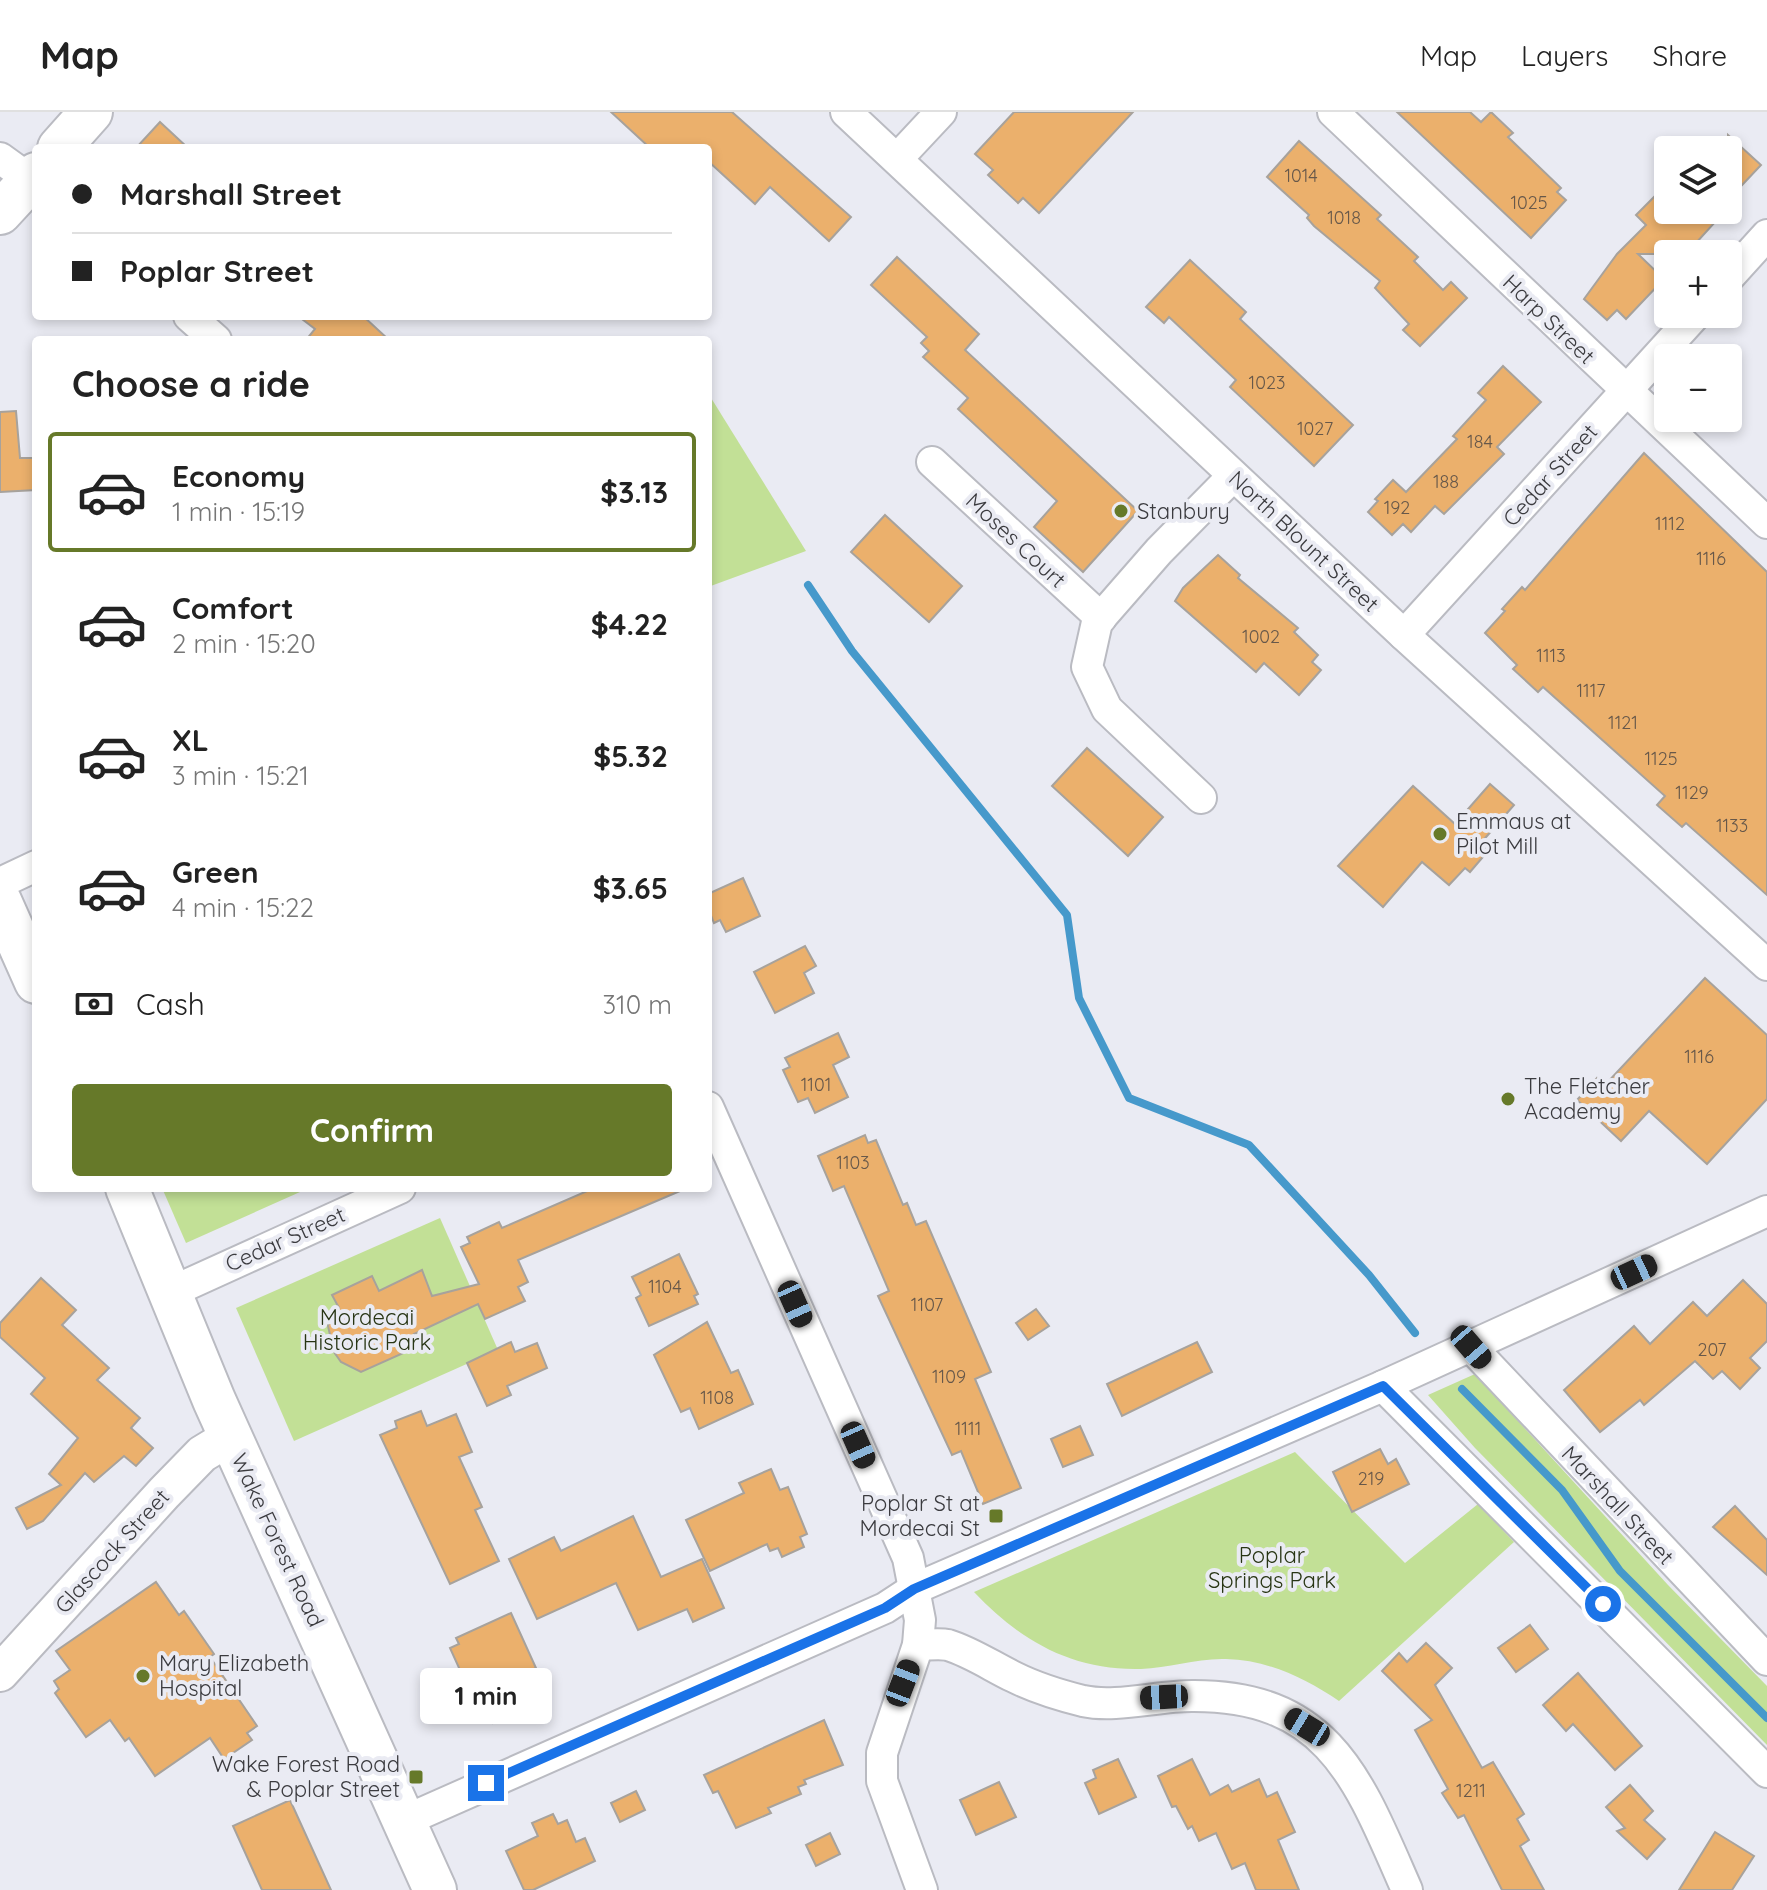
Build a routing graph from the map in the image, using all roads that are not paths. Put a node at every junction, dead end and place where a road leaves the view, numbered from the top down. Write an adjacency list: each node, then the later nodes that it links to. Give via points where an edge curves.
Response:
1 (91, 112): 5 (main road)
2 (846, 112): 6 (street, North Blount Street)
3 (941, 112): 6 (street)
4 (1333, 112): 14 (street, Harp Street)
5 (63, 144)
6 (897, 159): 16 (street, North Blount Street)
7 (26, 174): 8 (main road)
8 (0, 213)
9 (1767, 235): 10 (street)
10 (1742, 263)
11 (194, 320): 13 (street)
12 (1683, 328): 14 (street, Cedar Street)
13 (212, 336)
14 (1625, 391): 17 (street, Harp Street); 19 (street, Cedar Street)
15 (932, 462): 18 (street, Moses Court)
16 (1233, 476): 18 (street); 19 (street, North Blount Street)
17 (1767, 523)
18 (1101, 618): 20 (street, via 1087,667 1107,709)
19 (1404, 635): 24 (street, North Blount Street)
20 (1201, 798)
21 (32, 868): 22 (street)
22 (0, 883)
23 (0, 901): 25 (main road)
24 (1767, 965)
25 (32, 973)
26 (712, 1116): 34 (street, via 908,1558)
27 (129, 1192): 30 (main road, Wake Forest Road)
28 (391, 1192): 30 (street, Cedar Street)
29 (1767, 1211): 31 (street)
30 (171, 1292): 33 (main road, Wake Forest Road)
31 (1471, 1347): 32 (street); 36 (street, Marshall Street)
32 (1383, 1386): 34 (street); 38 (street)
33 (230, 1437): 37 (street, Glascock Street, via 202,1454); 39 (main road, Wake Forest Road)
34 (914, 1589): 35 (street); 39 (street, via 885,1608)
35 (918, 1645): 41 (street, via 882,1753 882,1781); 42 (street, via 946,1644 1054,1694 1090,1702 1237,1697 1273,1707 1307,1727 1343,1762 1365,1795)
36 (1767, 1660)
37 (0, 1673)
38 (1767, 1772)
39 (404, 1821): 40 (main road, Wake Forest Road)
40 (435, 1890)
41 (922, 1890)
42 (1407, 1890)

